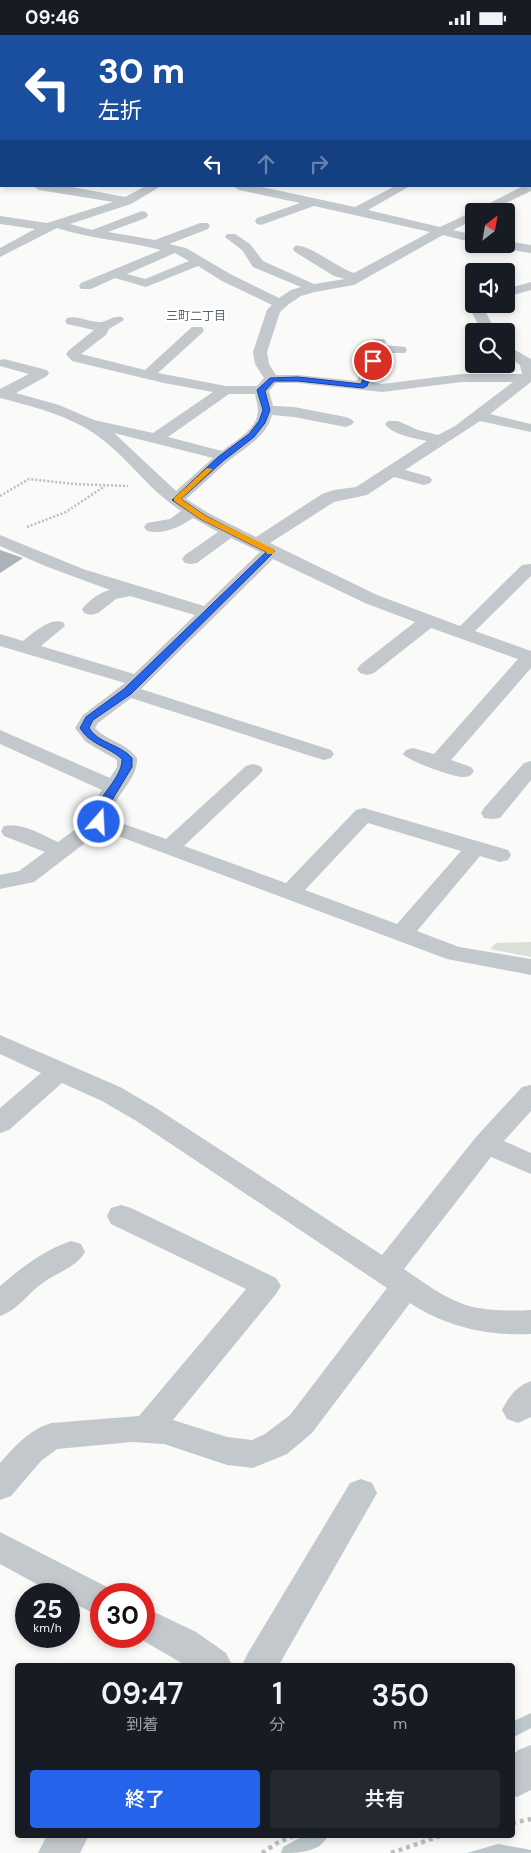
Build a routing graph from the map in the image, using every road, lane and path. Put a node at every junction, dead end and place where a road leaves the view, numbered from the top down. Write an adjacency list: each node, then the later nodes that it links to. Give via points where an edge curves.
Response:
1 (46, 187): 7 (street)
2 (153, 187): 7 (street)
3 (244, 187): 6 (street, via 295,198)
4 (402, 187): 9 (street)
5 (527, 187): 8 (street)
6 (312, 196): 9 (street); 13 (street)
7 (127, 201): 14 (street)
8 (496, 203)
9 (357, 211): 16 (street)
10 (142, 215): 17 (street)
11 (0, 220): 14 (street)
12 (465, 220): 16 (street)
13 (261, 221)
14 (52, 226): 17 (street); 25 (street)
15 (204, 226): 20 (street)
16 (441, 233): 19 (street); 28 (street)
17 (93, 234): 20 (street)
18 (231, 237): 31 (street, via 246,247 258,264)
19 (465, 237)
20 (156, 244): 22 (street)
21 (515, 247): 24 (street)
22 (174, 249): 26 (street); 27 (street)
23 (299, 249): 28 (street, via 339,273)
24 (531, 249)
25 (0, 253)
26 (200, 261): 27 (street, via 146,283); 33 (street)
27 (114, 274): 29 (street)
28 (356, 278): 31 (street)
29 (86, 286)
30 (531, 286): 32 (street)
31 (313, 288): 33 (street, via 296,293)
32 (515, 290)
33 (281, 304): 43 (street, via 274,310 260,352 262,364)
34 (117, 319): 36 (street)
35 (72, 321): 36 (street)
36 (102, 327): 41 (street, via 102,332 73,354 103,369)
37 (197, 330): 41 (street)
38 (400, 351): 44 (street, via 378,345)
39 (515, 355): 42 (street, via 527,363)
40 (4, 363): 47 (street, via 42,373)
41 (148, 375): 45 (street)
42 (530, 378): 44 (street, via 462,378 382,388); 49 (street)
43 (272, 379): 44 (street); 46 (street)
44 (363, 386)
45 (226, 390): 46 (street); 54 (street)
46 (261, 390): 48 (street)
47 (2, 393): 51 (street)
48 (266, 410): 50 (street); 56 (street, via 263,421 252,435)
49 (477, 417): 53 (street); 55 (street)
50 (346, 422)
51 (88, 423): 54 (street); 61 (street, via 104,432)
52 (393, 424): 55 (street)
53 (530, 427)
54 (157, 438): 56 (street)
55 (440, 440): 57 (street)
56 (225, 456): 61 (street)
57 (392, 471): 58 (street); 66 (street, via 361,491 328,498)
58 (424, 480)
59 (105, 485): 60 (path, via 29,479); 61 (path, via 136,487); 65 (path, via 66,512)
60 (0, 496)
61 (174, 498): 62 (street)
62 (192, 511): 63 (street, via 175,523); 64 (street)
63 (153, 527)
64 (230, 531): 66 (street); 67 (street)
65 (1, 540): 70 (street)
66 (264, 548): 73 (street); 74 (street, via 371,599)
67 (192, 559)
68 (528, 569): 76 (street)
69 (155, 581): 71 (street, via 174,586)
70 (128, 591): 71 (street); 72 (street, via 110,595)
71 (167, 601): 73 (street)
72 (90, 609)
73 (208, 613): 81 (street)
74 (428, 621): 76 (street); 80 (street)
75 (56, 626): 78 (street)
76 (462, 633): 79 (street)
77 (0, 640): 78 (street)
78 (26, 648): 81 (street)
79 (530, 657): 85 (street)
80 (367, 669)
81 (133, 686): 83 (street); 89 (street, via 90,719 84,728 96,741 118,750 127,758 127,767)
82 (0, 735): 89 (street)
83 (324, 754)
84 (412, 755): 85 (street)
85 (437, 763): 87 (street)
86 (253, 770): 93 (street)
87 (464, 771)
88 (527, 779): 90 (street)
89 (114, 788): 91 (street, via 100,810)
90 (492, 813)
91 (99, 822): 93 (street); 95 (street)
92 (12, 831): 95 (street)
93 (169, 848): 98 (street)
94 (475, 848): 96 (street); 98 (street, via 364,815); 99 (street)
95 (61, 851): 97 (street, via 26,877)
96 (500, 855)
97 (0, 882)
98 (290, 893): 99 (street)
99 (402, 934): 100 (street, via 454,954)
100 (531, 967)
101 (0, 1044): 102 (street)
102 (59, 1071): 104 (street); 109 (street, via 111,1094 147,1115)
103 (531, 1094): 105 (street)
104 (0, 1123)
105 (486, 1144): 106 (street); 109 (street)
106 (531, 1165)
107 (121, 1216): 112 (street, via 266,1286)
108 (71, 1252): 110 (street, via 33,1274)
109 (396, 1279): 111 (street, via 426,1299 464,1317); 112 (street, via 301,1424 276,1444 253,1454 227,1451 164,1431)
110 (0, 1304)
111 (531, 1322)
112 (147, 1429): 113 (street, via 51,1436 30,1451)
113 (0, 1486)
114 (362, 1493): 119 (street)
115 (0, 1547): 116 (street)
116 (90, 1595)
117 (155, 1629): 118 (street, via 184,1644)
118 (202, 1662)
119 (261, 1663)
120 (531, 1819): 121 (path)
121 (515, 1822)
122 (68, 1838): 125 (street)
123 (288, 1838): 126 (path)
124 (434, 1838): 127 (path)
125 (57, 1853)
126 (262, 1853)
127 (391, 1853)

